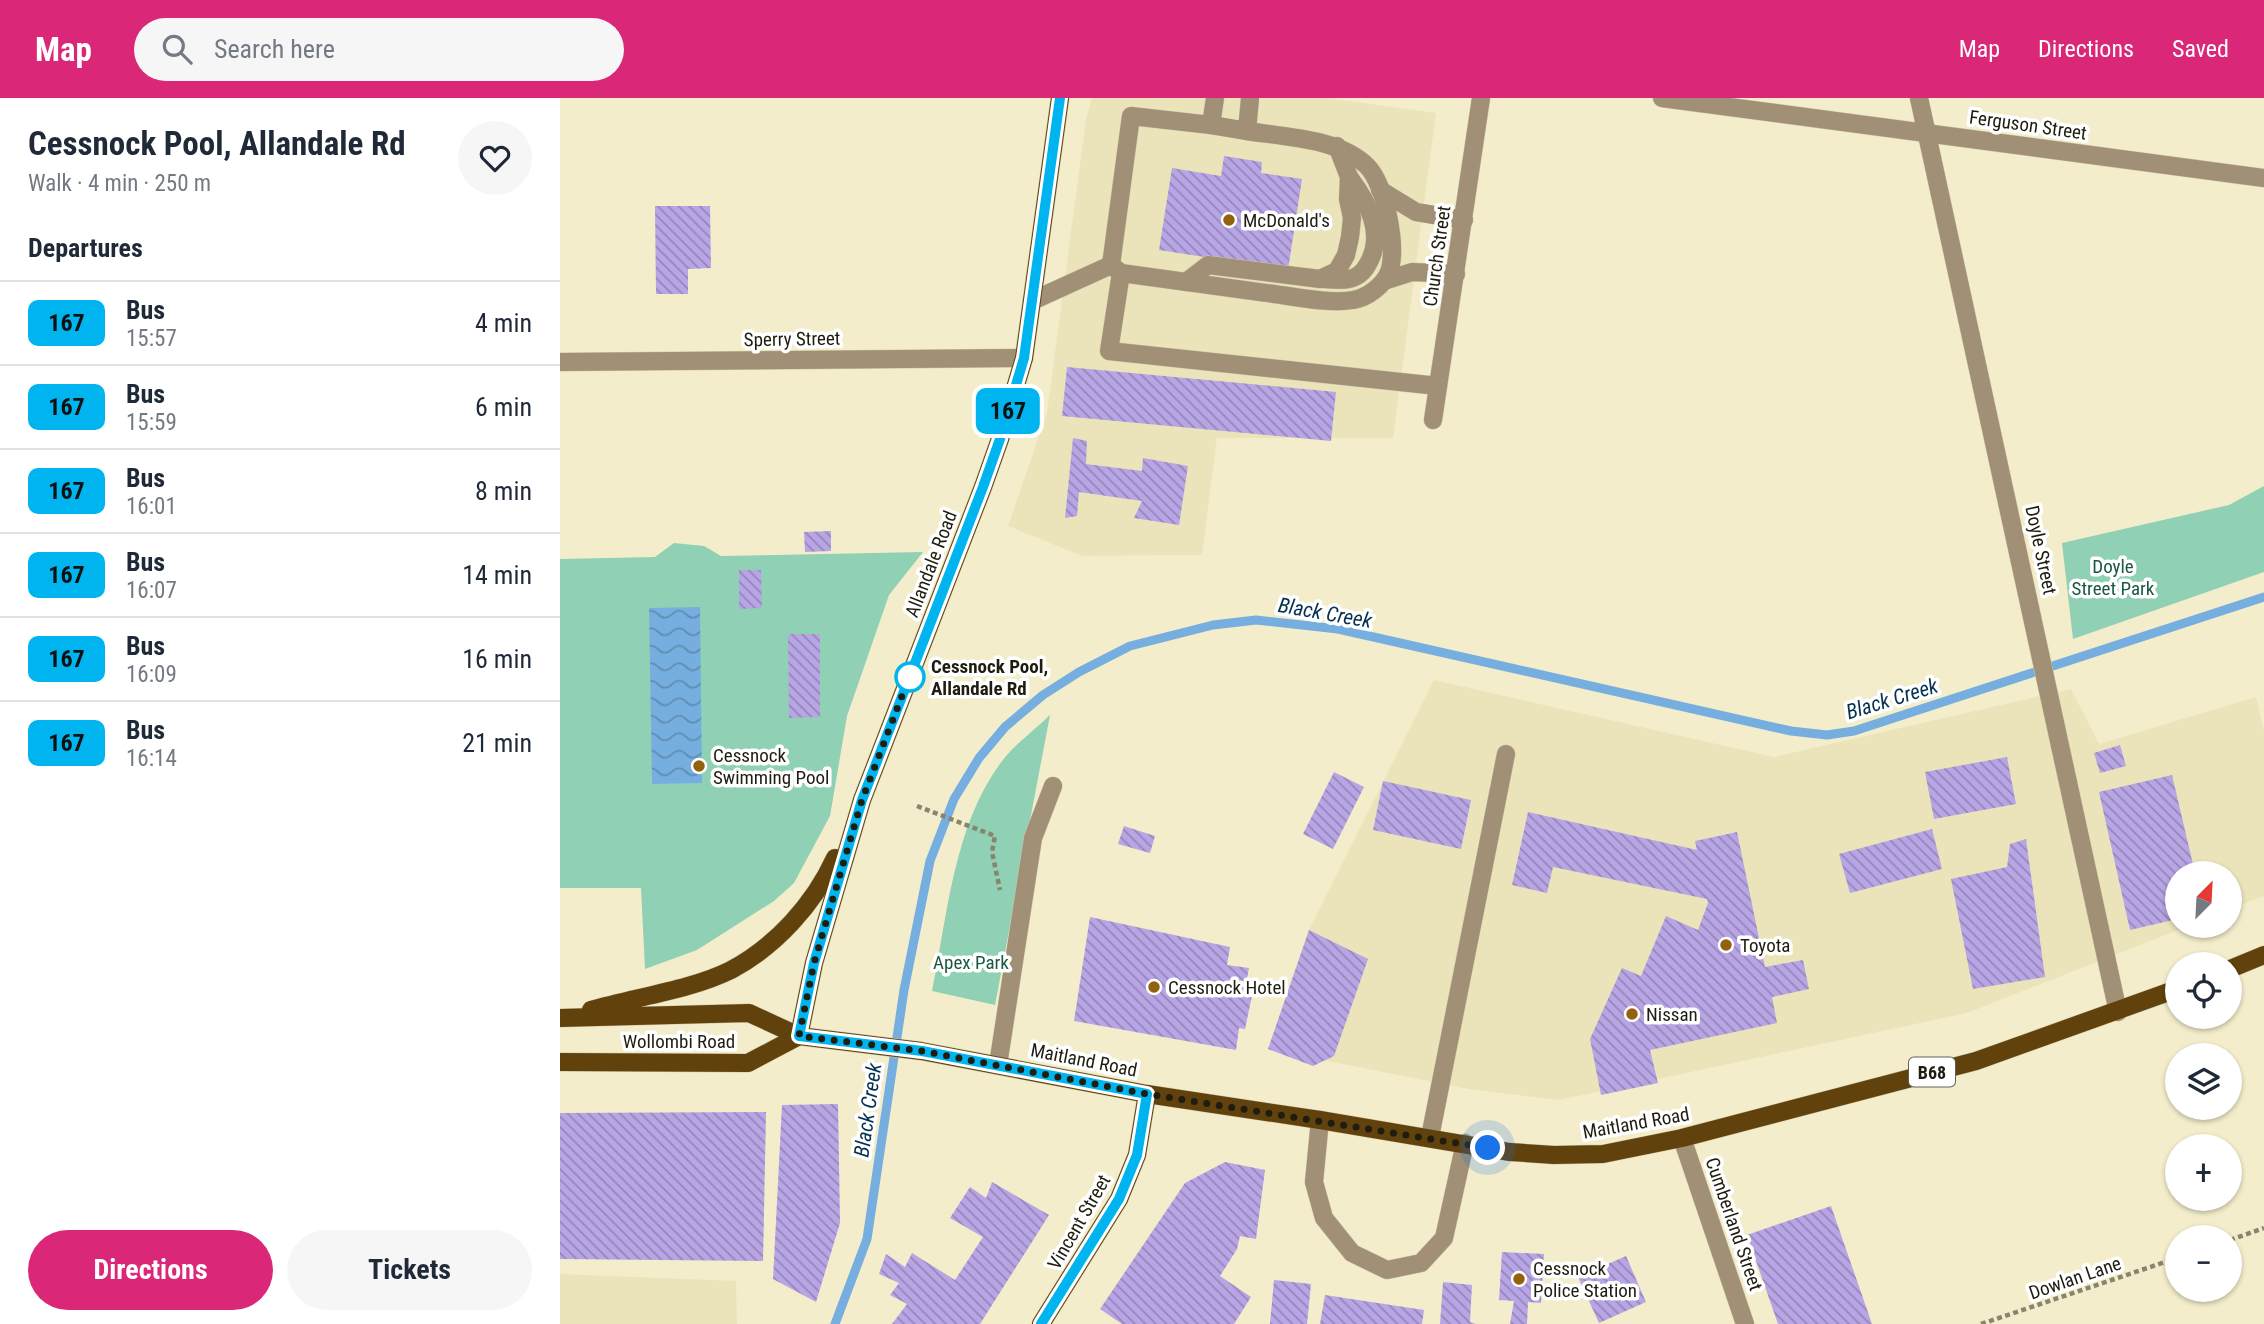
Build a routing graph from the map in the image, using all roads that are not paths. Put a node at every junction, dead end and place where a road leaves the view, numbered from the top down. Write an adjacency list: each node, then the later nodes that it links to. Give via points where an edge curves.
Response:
1 (1060, 98): 20 (main road, Allandale Road)
2 (1215, 98): 7 (street)
3 (1250, 98): 8 (street)
4 (1481, 98): 14 (street, Church Street)
5 (1662, 98): 9 (street, Ferguson Street)
6 (1919, 98): 9 (street, Doyle Street)
7 (1211, 125): 8 (street); 15 (street, via 1131,116)
8 (1247, 131): 10 (street)
9 (1926, 133): 12 (street, Ferguson Street); 31 (street, Doyle Street)
10 (1337, 146): 11 (street); 13 (street, via 1368,166)
11 (1349, 177): 17 (street, via 1352,218 1346,255 1337,271); 17 (street, via 1362,195 1376,241 1365,270 1356,277)
12 (2264, 177)
13 (1380, 190): 14 (street, via 1416,212); 18 (street, via 1393,246 1390,272)
14 (1464, 220): 16 (street, Church Street)
15 (1116, 269): 19 (street); 20 (street); 23 (street, via 1109,351)
16 (1456, 274): 18 (street, via 1412,272); 23 (street, Church Street)
17 (1320, 279): 19 (street, via 1208,265)
18 (1384, 281): 19 (street, via 1353,300)
19 (1186, 282)
20 (1032, 301): 21 (main road, Allandale Road)
21 (1024, 358): 22 (street, Sperry Street); 27 (main road, Allandale Road, via 983,487)
22 (560, 362)
23 (1438, 386): 24 (street, Church Street)
24 (1433, 419)
25 (1506, 754): 38 (street)
26 (1052, 786): 35 (street, via 1033,838)
27 (862, 800): 32 (main road, via 824,883 765,947 729,971); 33 (main road, Allandale Road, via 814,963)
28 (2264, 955): 29 (main road)
29 (2242, 964)
30 (2165, 994): 31 (main road, Maitland Road / B68)
31 (2118, 1012): 39 (main road, Maitland Road / B68, via 1976,1061)
32 (562, 1017): 33 (main road, Wollombi Road, via 748,1013)
33 (799, 1036): 34 (main road, Wollombi Road, via 748,1063); 35 (main road, Maitland Road)
34 (560, 1062)
35 (999, 1065): 36 (main road, Maitland Road)
36 (1147, 1094): 37 (main road, Maitland Road / B68); 41 (main road, Vincent Street, via 1137,1155 1119,1199)
37 (1320, 1120): 38 (main road, Maitland Road / B68); 40 (street, via 1314,1182 1324,1218 1352,1253 1387,1270 1421,1263 1444,1238)
38 (1430, 1137): 40 (main road, Maitland Road / B68)
39 (1682, 1138): 40 (main road, Maitland Road / B68, via 1604,1154 1510,1152); 42 (street, Cumberland Street)
40 (1465, 1143)
41 (1041, 1324)
42 (1745, 1324)

